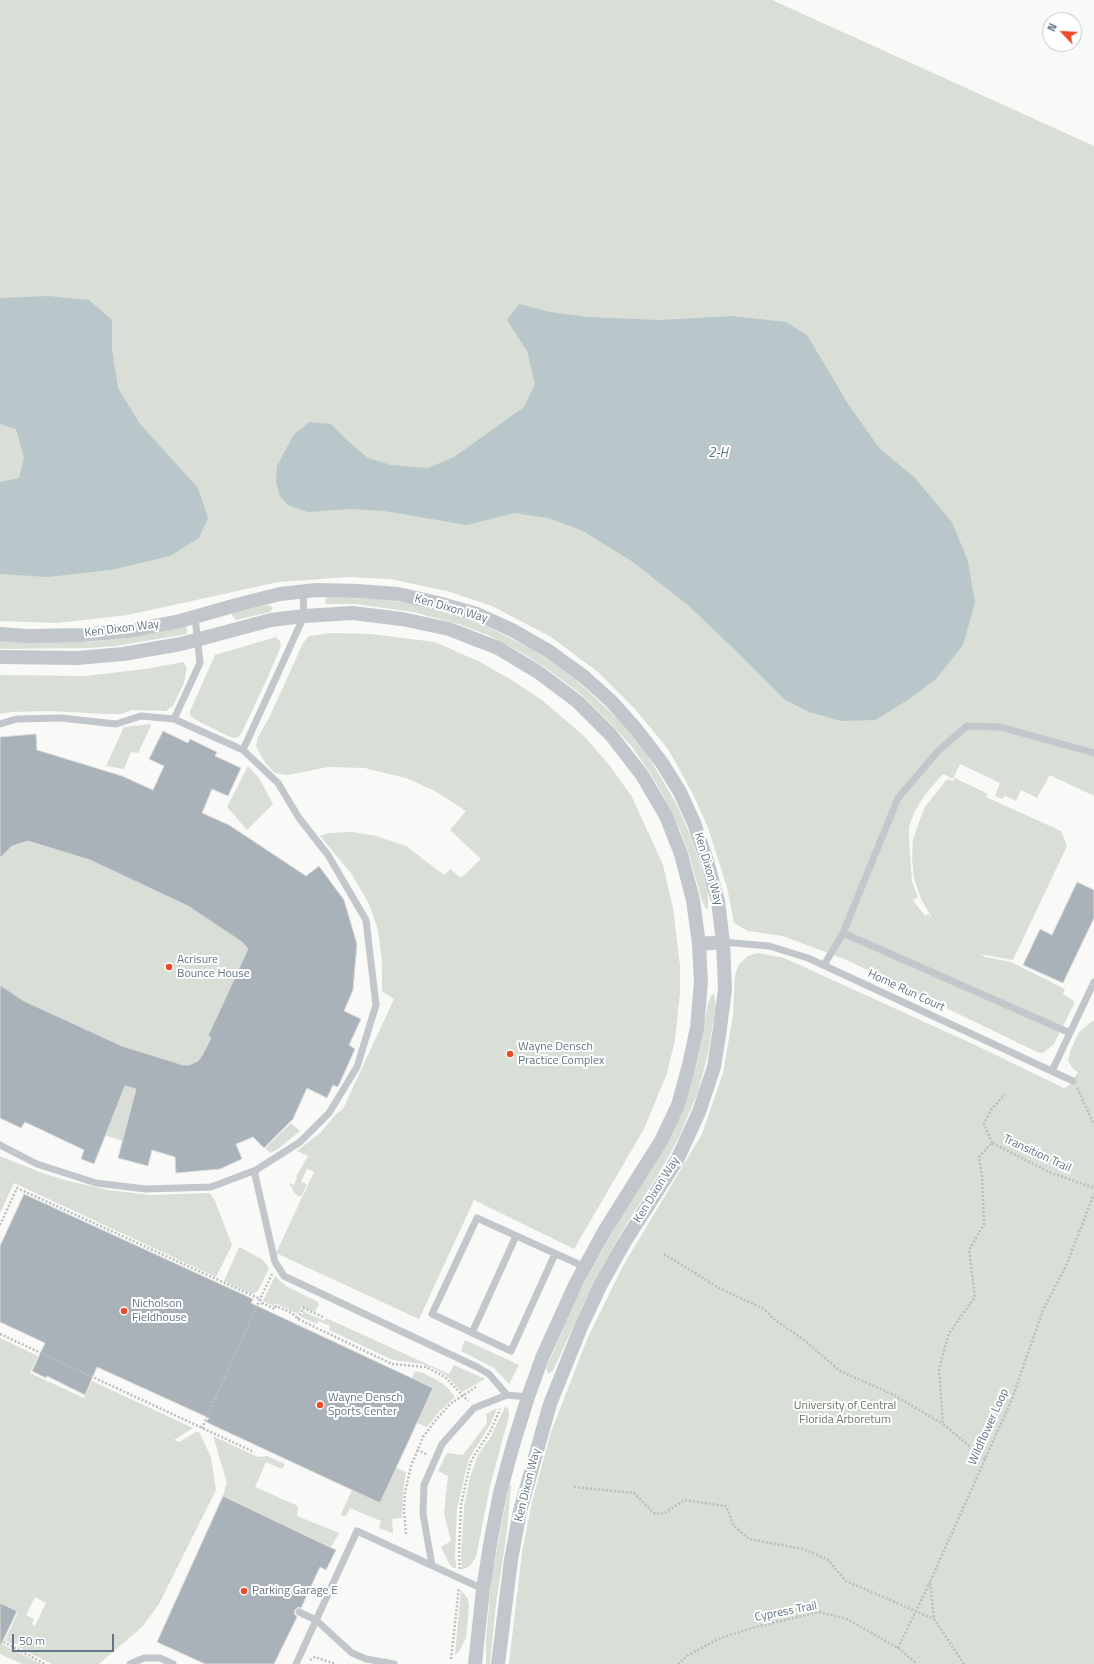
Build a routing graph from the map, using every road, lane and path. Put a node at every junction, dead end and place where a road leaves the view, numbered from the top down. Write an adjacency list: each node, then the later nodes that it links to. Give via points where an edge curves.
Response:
1 (303, 592): 2 (lane); 3 (street, Ken Dixon Way, via 267,597); 12 (street, Ken Dixon Way, via 358,590 398,594 477,614 547,650 583,676 611,701 636,729 680,792 707,861 718,901)
2 (304, 616): 5 (street, Ken Dixon Way, via 271,620); 9 (lane); 13 (street, Ken Dixon Way, via 352,613 402,619 449,629 498,648 538,672 578,702 611,735 642,775 666,816 681,854 693,900)
3 (195, 617): 4 (street, Ken Dixon Way, via 134,630 82,635); 5 (lane)
4 (0, 634)
5 (198, 639): 6 (street, Ken Dixon Way, via 137,652 100,656); 7 (lane, via 200,663)
6 (0, 657)
7 (174, 719): 8 (lane, via 141,716 116,724 61,718 17,719); 9 (lane)
8 (0, 724)
9 (243, 750): 24 (lane, via 278,783 299,818 328,855 366,920 376,1005 357,1067 329,1113 300,1142)
10 (1094, 753): 11 (lane, via 1000,727 967,726 939,750 898,798)
11 (843, 933): 14 (lane); 17 (lane)
12 (724, 942): 13 (street); 14 (lane, Home Run Court, via 769,946); 42 (street, Ken Dixon Way, via 725,989 720,1028 714,1067 699,1112 677,1160 600,1286)
13 (699, 944): 32 (street, Ken Dixon Way, via 701,982 697,1028 678,1105 661,1141)
14 (824, 965): 18 (lane, Home Run Court)
15 (1094, 982): 16 (lane)
16 (1092, 993): 17 (lane)
17 (1070, 1033): 18 (lane)
18 (1052, 1071): 19 (lane, Home Run Court)
19 (1073, 1080): 21 (path)
20 (1005, 1094): 22 (path, via 990,1110 984,1124)
21 (1094, 1124)
22 (992, 1143): 25 (path, Transition Trail, via 1049,1172); 45 (path, Transition Trail, via 978,1157 982,1176 984,1224 969,1250 975,1297 949,1333 939,1369)
23 (0, 1145): 24 (lane, via 37,1164 96,1183 146,1189 211,1187)
24 (256, 1170): 31 (lane, via 255,1175)
25 (1094, 1188)
26 (1094, 1194): 48 (path, Wildflower Loop, via 1066,1266 1043,1310 1012,1399)
27 (0, 1225): 33 (path, via 17,1188)
28 (516, 1236): 29 (lane); 36 (lane); 36 (lane, via 477,1218 432,1314)
29 (555, 1254): 32 (lane); 36 (lane, via 511,1351)
30 (664, 1254): 45 (path, via 719,1288 764,1308 775,1320 804,1340 840,1371 892,1394)
31 (278, 1267): 33 (path, via 272,1273); 40 (lane, via 284,1276 295,1282 477,1367 489,1374)
32 (585, 1267): 41 (street, Ken Dixon Way, via 542,1358)
33 (260, 1299): 35 (path, via 262,1303 292,1313); 46 (path)
34 (323, 1317): 35 (path, via 303,1308)
35 (298, 1319): 39 (path, via 392,1364 426,1367 445,1377)
36 (472, 1333)
37 (0, 1334): 46 (path)
38 (476, 1387): 39 (path)
39 (462, 1395): 43 (path); 50 (path, via 435,1421 414,1456 405,1492)
40 (506, 1395): 41 (lane); 43 (lane)
41 (528, 1397): 42 (street); 54 (street, Ken Dixon Way, via 500,1493)
42 (550, 1404): 70 (street, Ken Dixon Way, via 520,1510)
43 (474, 1408): 51 (lane, via 442,1444 424,1485 423,1514)
44 (500, 1408): 52 (path, via 491,1430 470,1464 461,1505)
45 (943, 1424): 48 (path)
46 (202, 1428): 47 (path)
47 (254, 1452)
48 (985, 1459): 53 (path, Wildflower Loop)
49 (574, 1487): 55 (path, via 634,1493 655,1514 665,1513 684,1500 726,1506 734,1526 749,1539 803,1549 827,1559 846,1581)
50 (406, 1534)
51 (432, 1565): 52 (lane); 58 (lane, via 357,1531)
52 (460, 1578): 54 (lane); 62 (path)
53 (930, 1582): 55 (path); 57 (path)
54 (483, 1589): 69 (street, Ken Dixon Way)
55 (916, 1611): 57 (path); 60 (path)
56 (299, 1612): 58 (lane)
57 (934, 1619): 73 (path)
58 (316, 1620): 66 (lane); 68 (lane, via 352,1653 366,1659)
59 (0, 1640): 63 (path)
60 (898, 1648): 71 (path, Cypress Trail, via 847,1619 819,1612 755,1627 718,1639 687,1656); 72 (path, Cypress Trail)
61 (315, 1657): 67 (path)
62 (451, 1659)
63 (45, 1664)
64 (130, 1664): 65 (lane, via 144,1658 160,1658)
65 (173, 1664)
66 (296, 1664)
67 (335, 1664)
68 (394, 1664)
69 (475, 1664)
70 (498, 1664)
71 (678, 1664)
72 (917, 1664)
73 (964, 1664)

